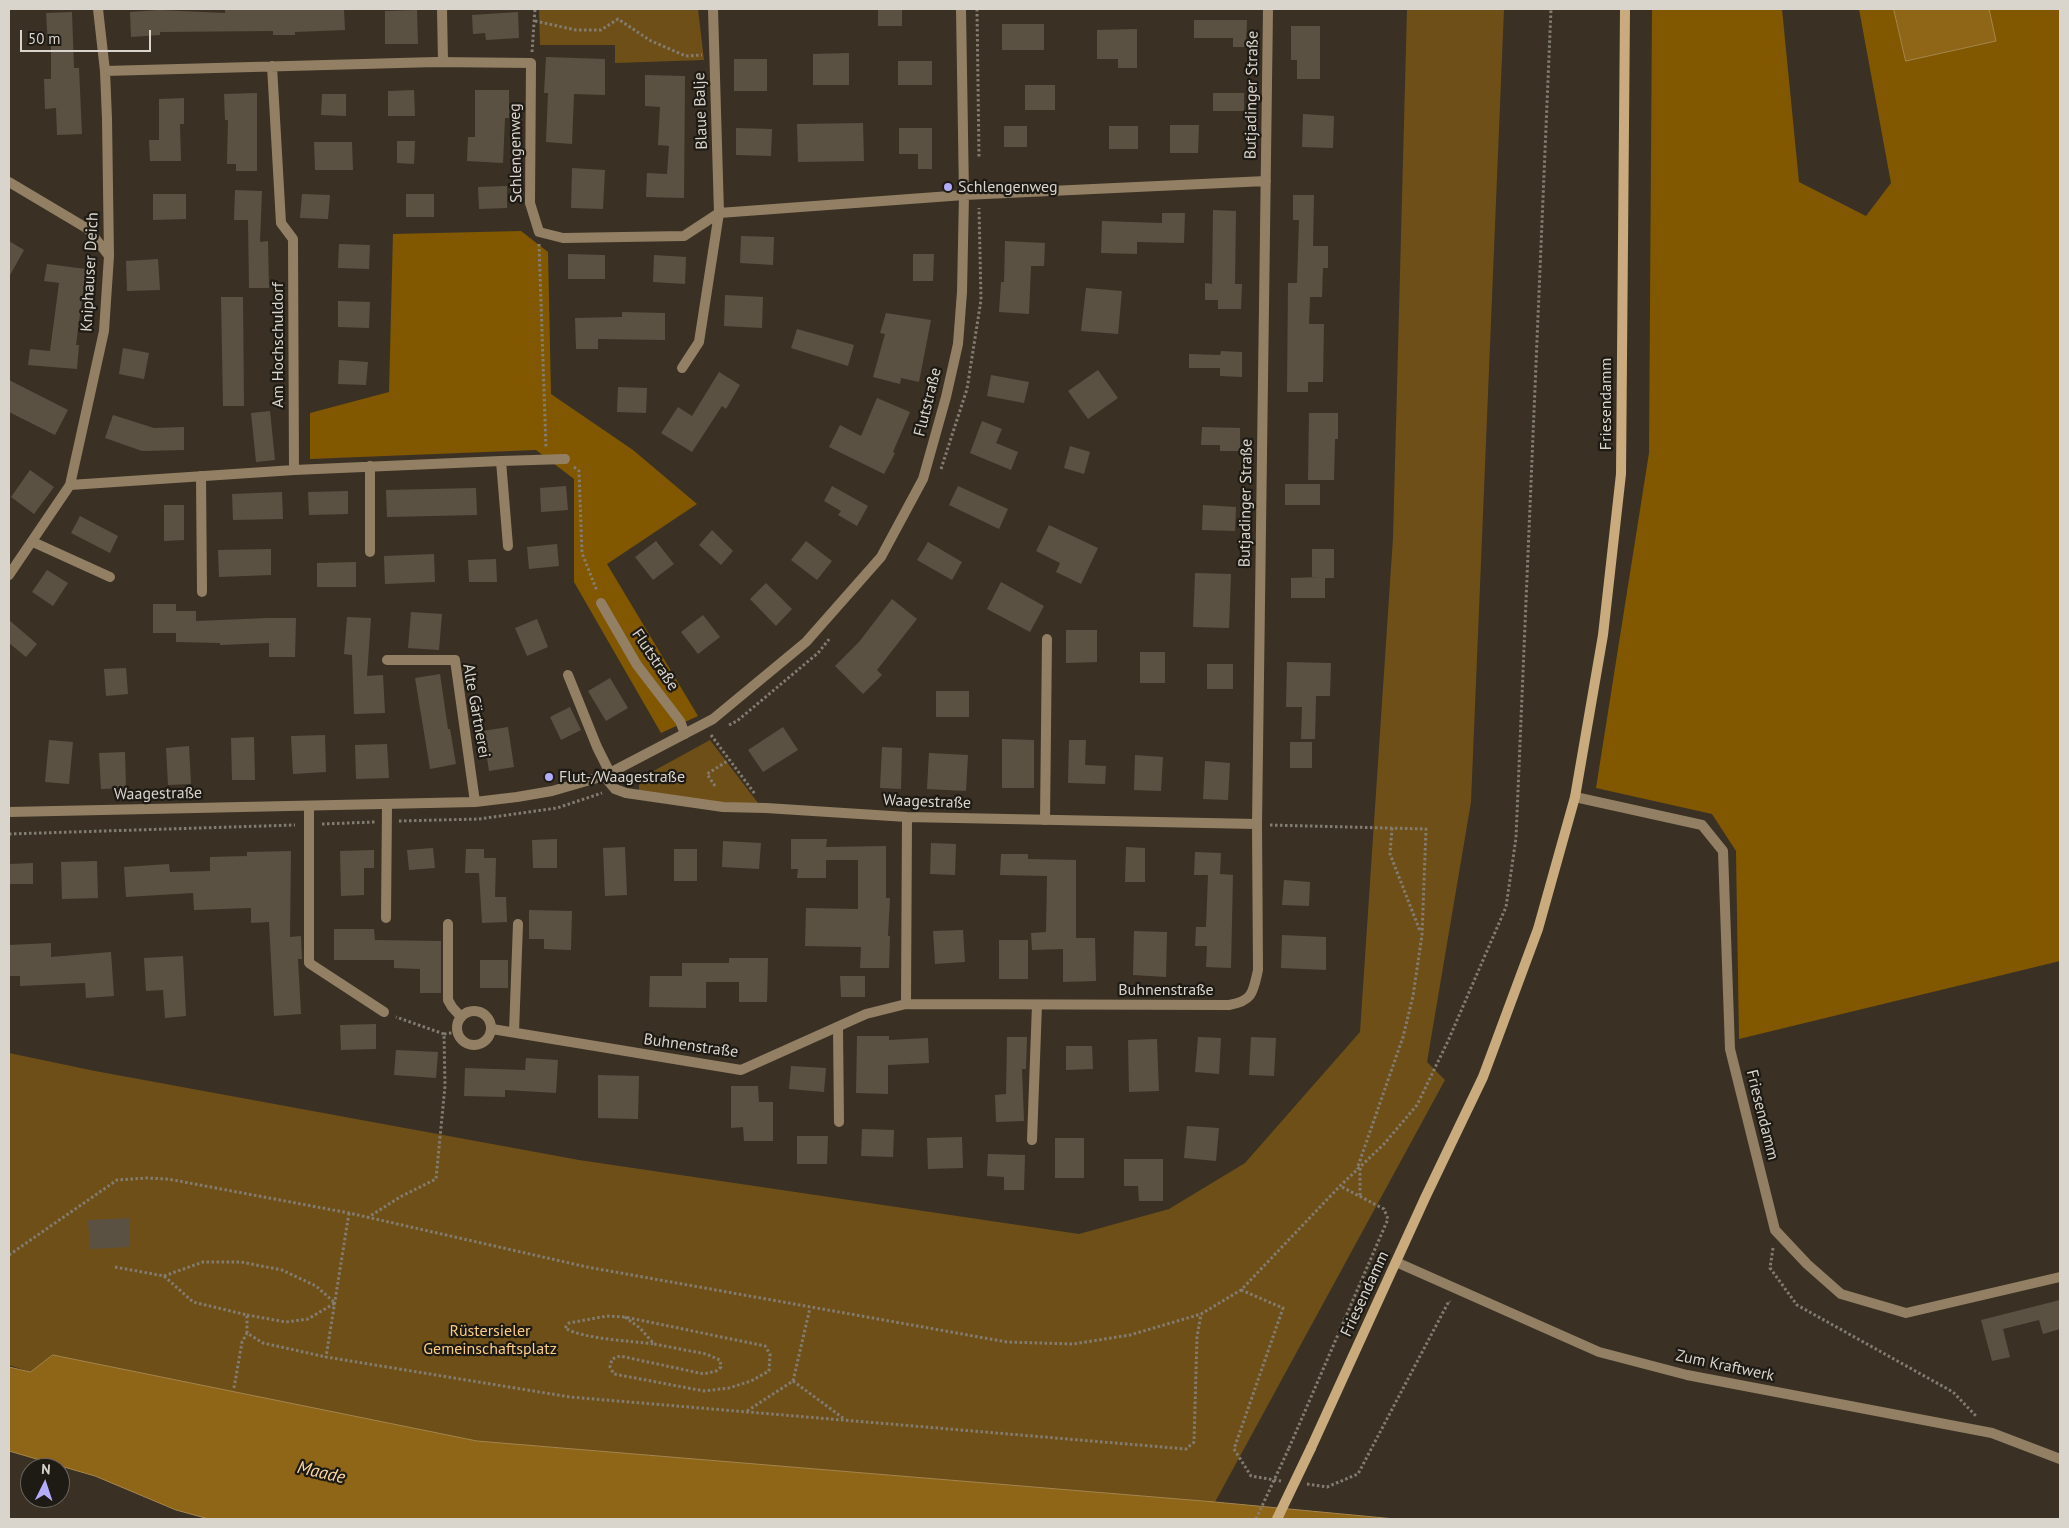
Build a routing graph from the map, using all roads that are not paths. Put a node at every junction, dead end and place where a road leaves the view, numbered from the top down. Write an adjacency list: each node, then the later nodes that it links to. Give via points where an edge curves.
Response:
1 (98, 9): 9 (street, Kniphauser Deich)
2 (442, 9): 7 (street)
3 (713, 9): 13 (street, Blaue Balje)
4 (961, 9): 12 (street, Flutstraße)
5 (1268, 9): 10 (street, Butjadinger Straße)
6 (1625, 9): 35 (main road, Friesendamm, via 1621,474 1603,635)
7 (443, 62): 8 (street); 13 (street, Schlengenweg, via 531,63 530,203 539,232 563,238 684,236)
8 (272, 66): 9 (street); 19 (street, Am Hochschuldorf, via 282,224 293,239)
9 (105, 71): 14 (street, Kniphauser Deich)
10 (1266, 181): 12 (street, Butjadinger Straße); 42 (street, Butjadinger Straße)
11 (9, 182): 14 (street, via 88,229)
12 (964, 195): 13 (street); 32 (street, Flutstraße, via 958,344 923,479 881,557 806,642)
13 (719, 213): 15 (street, via 699,342)
14 (108, 256): 21 (street, Kniphauser Deich, via 104,331)
15 (682, 368)
16 (565, 459): 17 (street)
17 (500, 461): 18 (street); 23 (street)
18 (370, 466): 19 (street); 24 (street)
19 (294, 470): 20 (street)
20 (201, 476): 21 (street); 27 (street)
21 (70, 485): 22 (street, Kniphauser Deich)
22 (32, 542): 25 (street, Kniphauser Deich); 26 (street)
23 (508, 546)
24 (370, 552)
25 (9, 575)
26 (110, 577)
27 (202, 592)
28 (601, 603): 33 (street, Flutstraße, via 637,665 680,721)
29 (1047, 640): 41 (street)
30 (387, 660): 36 (street, Alte Gärtnerei, via 455,660)
31 (568, 675): 34 (street)
32 (713, 719): 33 (street, Waagestraße)
33 (685, 734): 34 (street, Waagestraße)
34 (607, 774): 36 (street, Waagestraße, via 552,791); 40 (street, Waagestraße, via 615,789 723,807)
35 (1575, 797): 55 (main road, Friesendamm, via 1538,929 1483,1077); 56 (street, Friesendamm, via 1702,825 1723,851 1730,1050 1775,1230 1807,1264 1841,1294 1906,1313)
36 (475, 802): 37 (street, Waagestraße)
37 (387, 804): 38 (street, Waagestraße); 43 (street)
38 (309, 806): 39 (street, Waagestraße); 48 (street, via 309,963)
39 (9, 812)
40 (907, 817): 41 (street, Waagestraße); 46 (street)
41 (1045, 820): 42 (street, Waagestraße)
42 (1257, 824): 47 (street, Buhnenstraße, via 1258,970 1254,992 1243,1002 1228,1005)
43 (386, 918)
44 (448, 924): 49 (street, via 448,1000)
45 (518, 924): 52 (street)
46 (906, 1004): 47 (street, Buhnenstraße); 50 (street, Buhnenstraße, via 866,1014)
47 (1037, 1004): 54 (street)
48 (384, 1012)
49 (461, 1017): 51 (street, via 470,1011 482,1013 490,1021); 51 (street, via 457,1032 467,1044 474,1046 485,1042)
50 (838, 1027): 52 (street, Buhnenstraße, via 740,1070); 53 (street)
51 (492, 1029): 52 (street, Buhnenstraße)
52 (514, 1032)
53 (838, 1122)
54 (1032, 1140)
55 (1396, 1262): 57 (street, Zum Kraftwerk, via 1599,1352 1687,1375 1992,1433); 58 (main road, Friesendamm, bridge)
56 (2060, 1277)
57 (2060, 1459)
58 (1277, 1519)

